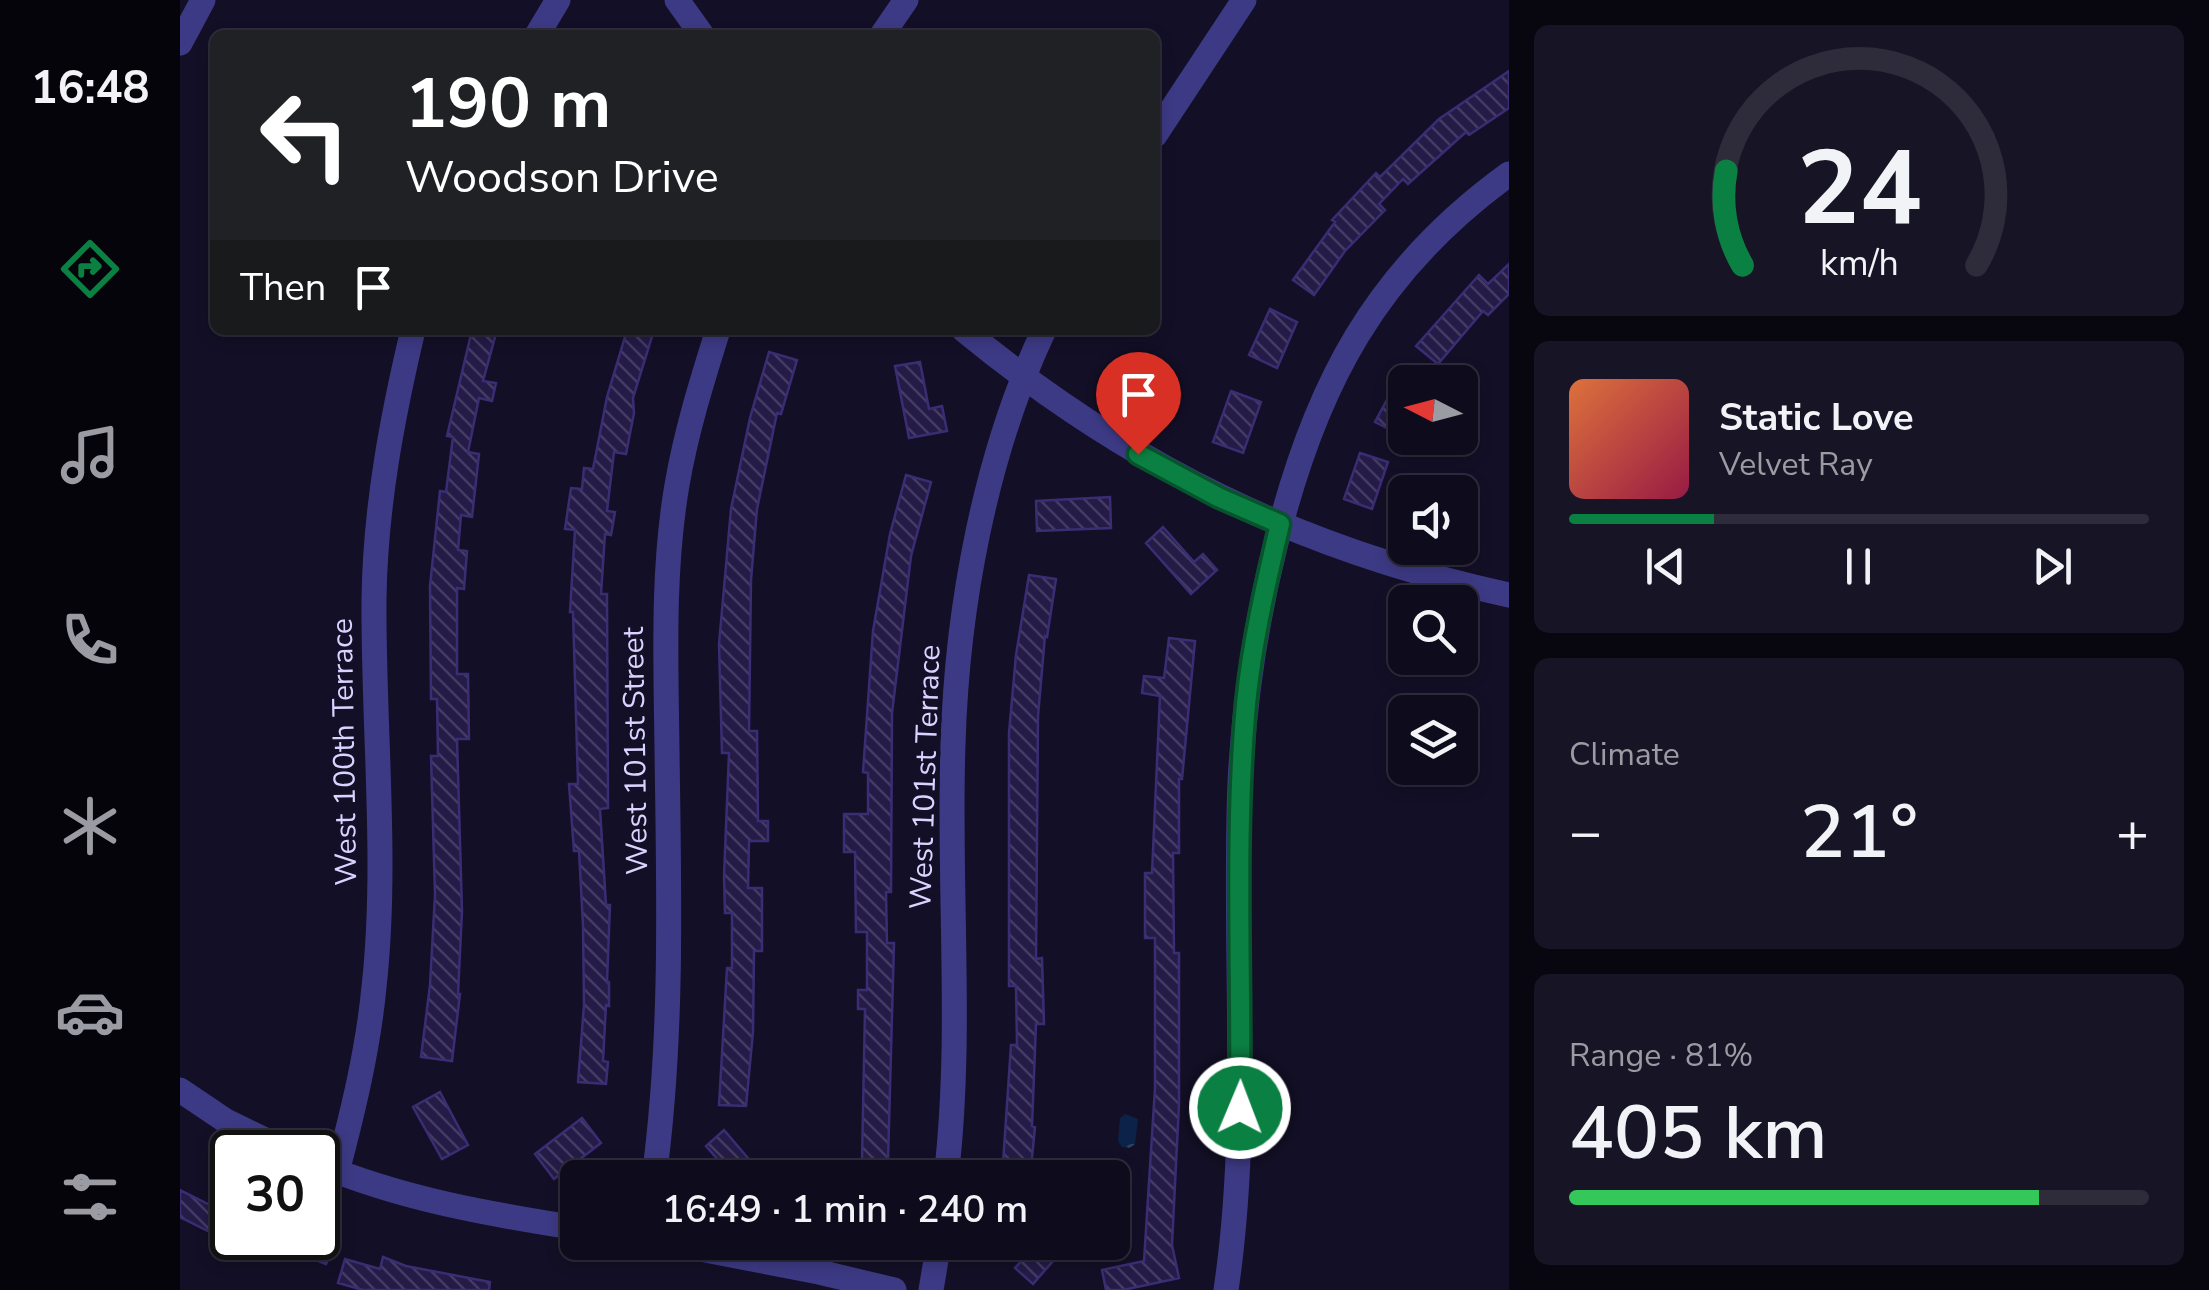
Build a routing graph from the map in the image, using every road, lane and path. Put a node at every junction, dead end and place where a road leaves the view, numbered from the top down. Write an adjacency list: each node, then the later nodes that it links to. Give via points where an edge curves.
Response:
1 (203, 0): 9 (street)
2 (558, 0): 6 (street)
3 (677, 0): 7 (street)
4 (906, 0): 8 (street)
5 (1244, 0): 10 (street)
6 (540, 30)
7 (698, 30)
8 (885, 30)
9 (180, 43)
10 (1160, 127)
11 (1509, 174): 17 (street, via 1432,239 1365,320 1315,413)
12 (412, 335): 21 (street, West 100th Terrace, via 382,493 374,596 375,984 363,1066)
13 (716, 335): 22 (street, West 101st Street, via 691,418 670,548 670,957)
14 (970, 335): 16 (street)
15 (1042, 335): 16 (street, West 101st Terrace)
16 (1025, 379): 17 (street, via 1138,454); 23 (street, West 101st Terrace, via 982,516 956,685)
17 (1280, 524): 18 (street, via 1408,570); 30 (street, via 1258,623 1242,766 1239,1147)
18 (1509, 595)
19 (180, 1090): 20 (street)
20 (245, 1130)
21 (340, 1131)
22 (656, 1160)
23 (947, 1160)
24 (340, 1173): 25 (street, via 459,1209)
25 (560, 1225)
26 (757, 1260): 28 (street)
27 (936, 1260): 29 (street)
28 (894, 1290)
29 (931, 1290)
30 (1226, 1290)

